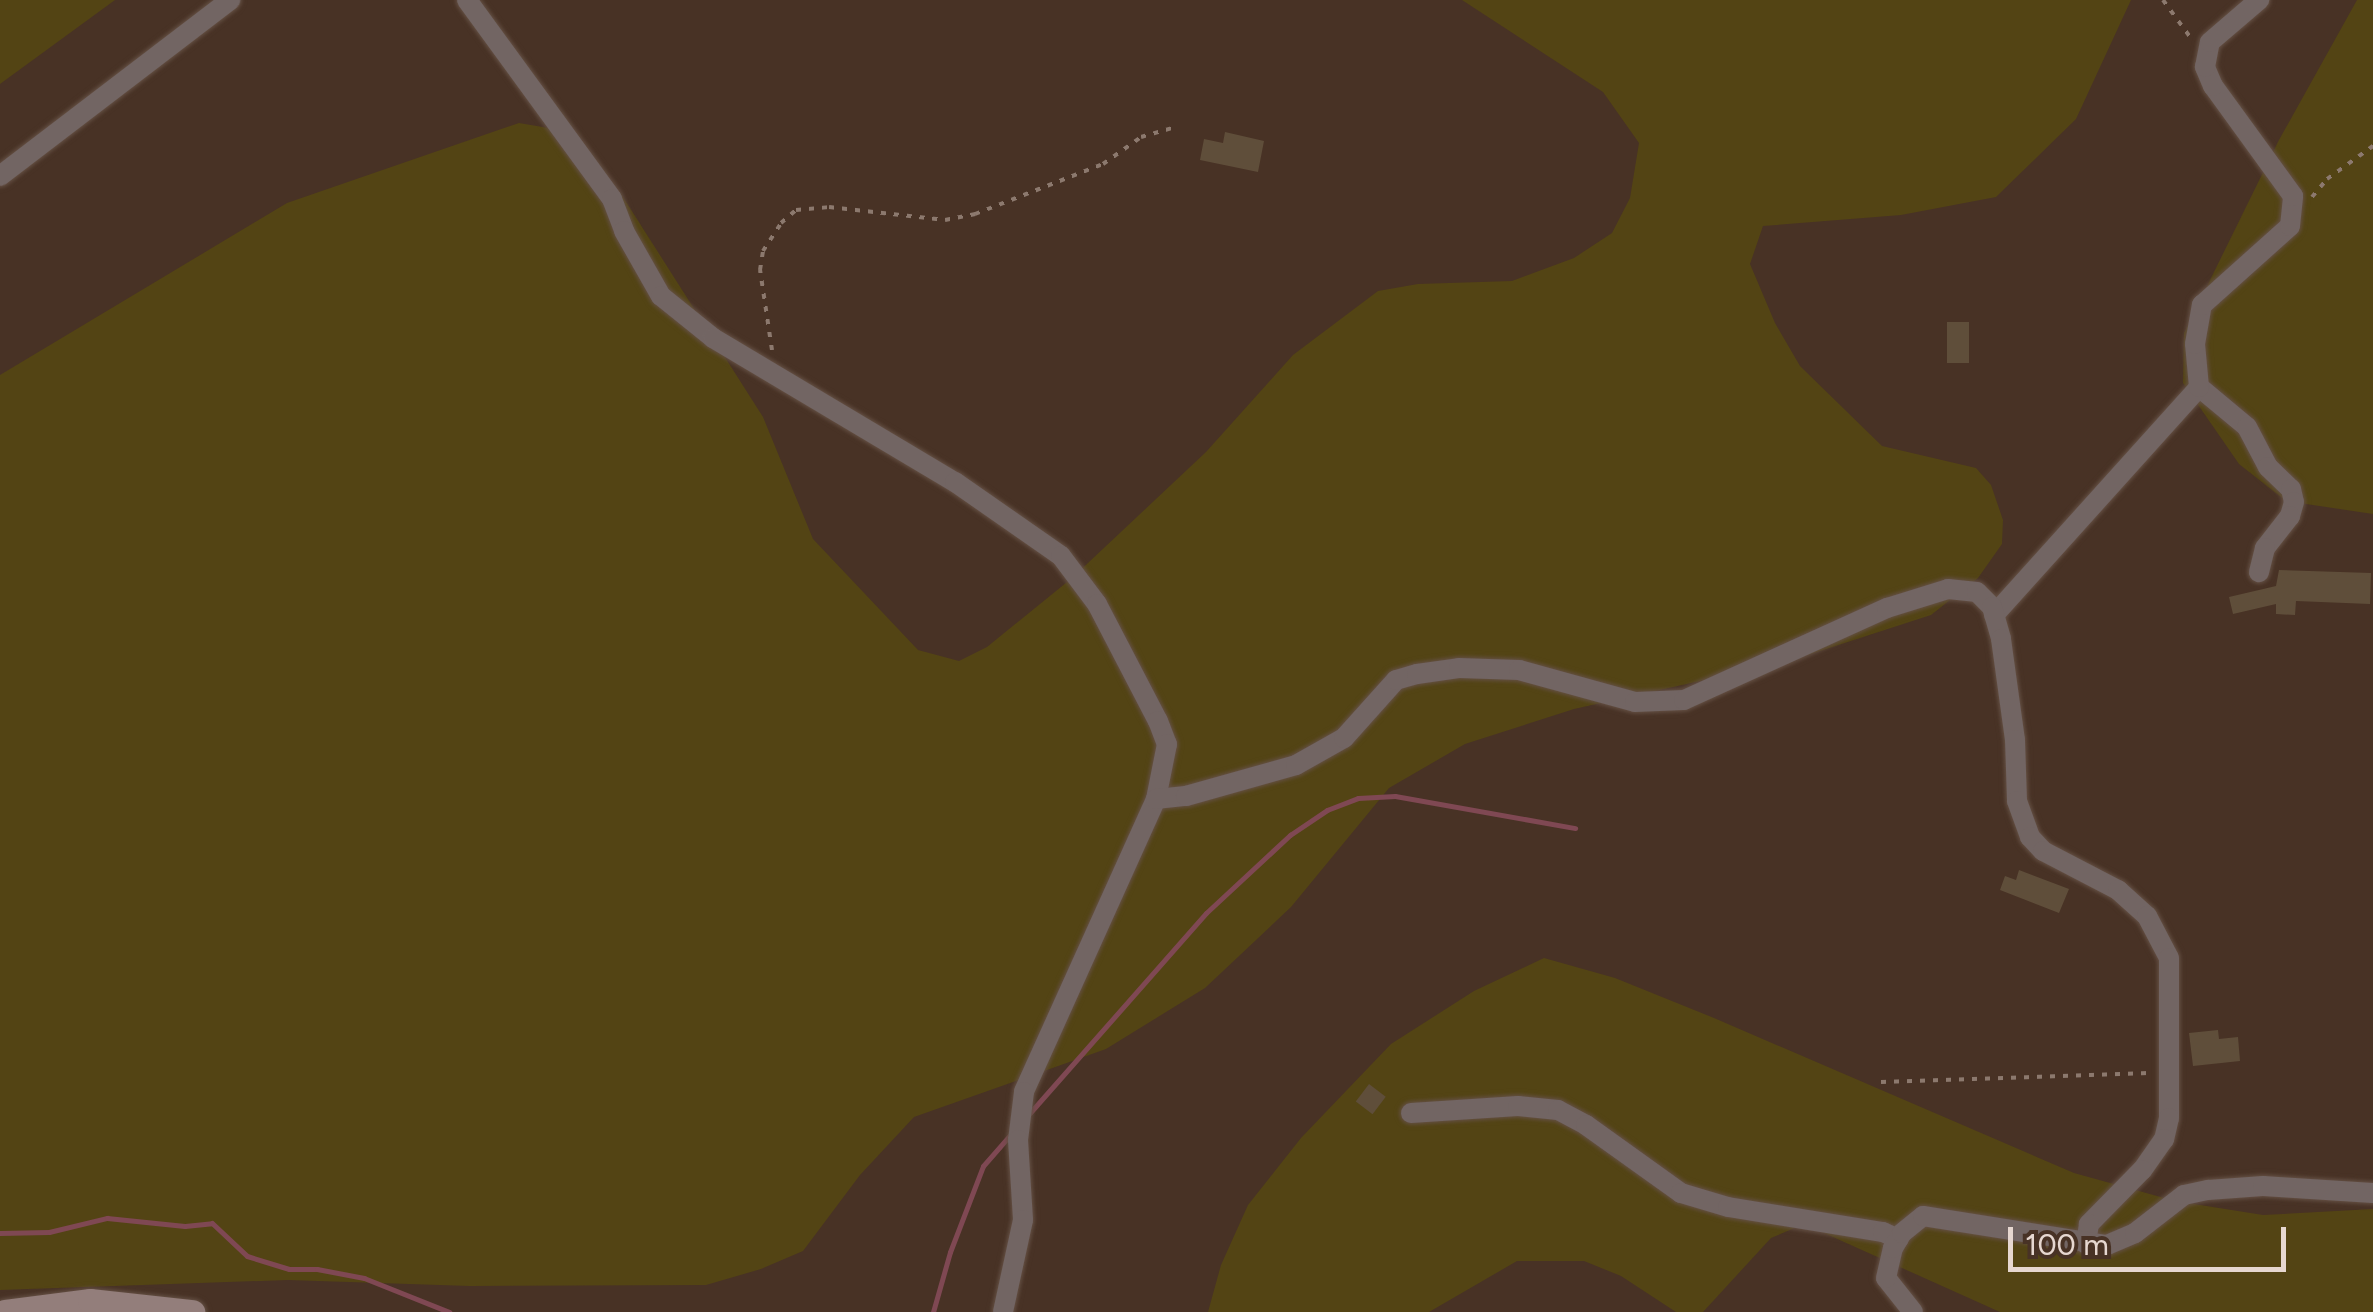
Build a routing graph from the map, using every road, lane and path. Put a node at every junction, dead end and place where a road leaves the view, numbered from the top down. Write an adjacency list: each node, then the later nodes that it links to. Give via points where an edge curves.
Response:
1 (230, 0): 8 (street)
2 (467, 0): 10 (street, via 604,186 661,296)
3 (2162, 0): 5 (path)
4 (2259, 0): 5 (street, via 2222,29)
5 (2206, 56): 9 (street, via 2214,86 2293,196)
6 (1172, 128): 10 (path, via 1141,137 1103,164 975,214 945,220 829,207 796,210 769,238 760,270)
7 (2373, 146): 9 (path, via 2328,179 2302,212)
8 (0, 176)
9 (2294, 212): 11 (street, via 2284,232 2202,305 2194,344)
10 (776, 375): 14 (street, via 955,482 1060,556 1097,604 1158,721 1167,744)
11 (2199, 387): 12 (street, via 2247,427 2268,467 2291,489 2290,516 2265,548); 13 (street)
12 (2260, 572)
13 (1994, 615): 14 (street, via 1987,597 1948,588 1887,608 1684,700 1635,702 1519,670 1439,670 1396,680 1344,738 1296,765); 15 (street, via 2009,688 2020,815 2044,851 2118,890 2161,935 2169,958)
14 (1156, 799): 23 (street, via 1024,1092 1018,1140 1023,1220)
15 (2169, 1073): 16 (path); 20 (street, via 2169,1118 2160,1150 2089,1224)
16 (1880, 1082)
17 (1410, 1112): 19 (street, via 1558,1110 1681,1193)
18 (2373, 1193): 20 (street, via 2208,1190 2184,1195 2135,1234 2107,1246)
19 (1898, 1239): 20 (street, via 1923,1216 1940,1216); 24 (street, via 1886,1278)
20 (2086, 1244)
21 (4, 1312): 22 (street, via 90,1302)
22 (192, 1312)
23 (1002, 1312)
24 (1913, 1312)

